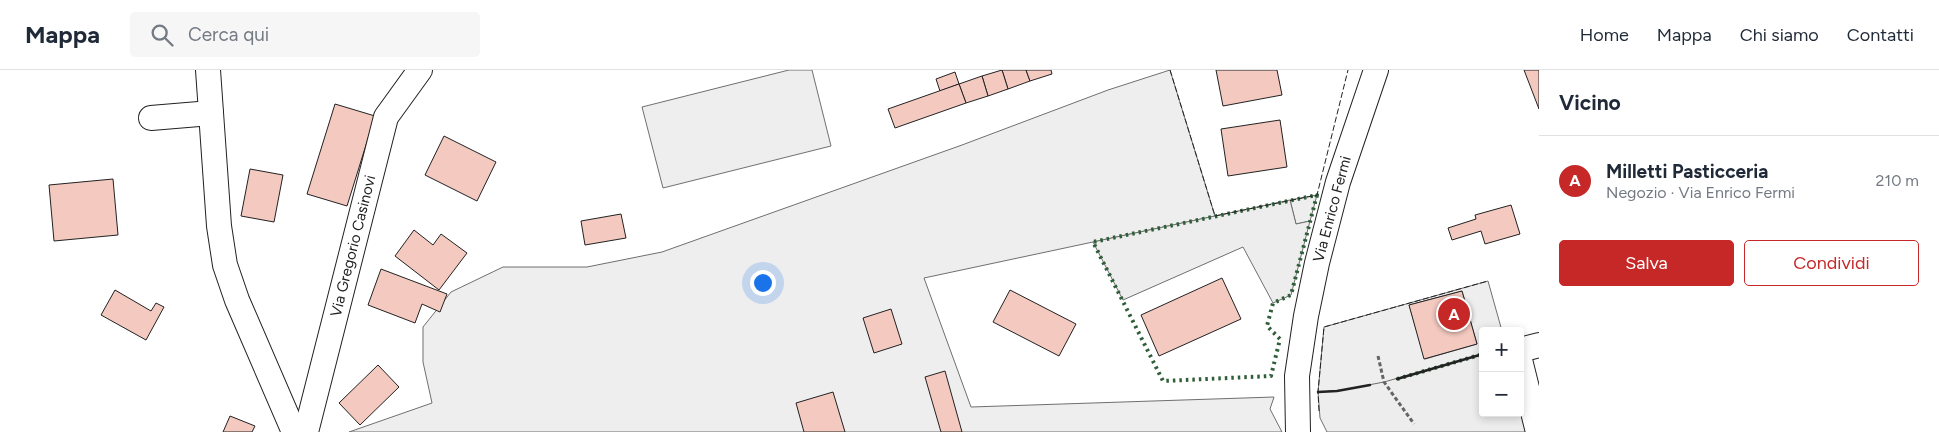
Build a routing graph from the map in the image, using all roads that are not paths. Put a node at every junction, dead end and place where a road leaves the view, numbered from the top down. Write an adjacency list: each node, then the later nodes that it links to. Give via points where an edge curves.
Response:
1 (208, 70): 4 (street)
2 (420, 70): 11 (street, Via Gregorio Casinovi, via 386,117)
3 (1376, 70): 8 (street, Via Enrico Fermi, via 1349,146 1324,233)
4 (211, 113): 5 (street); 10 (street, via 225,265)
5 (151, 118)
6 (1539, 345): 7 (street)
7 (1524, 349)
8 (1301, 350): 12 (street, Via Enrico Fermi, via 1297,376); 13 (street, Via Enrico Fermi, via 1302,392)
9 (1523, 372): 14 (street)
10 (294, 432)
11 (306, 432)
12 (1298, 432)
13 (1316, 432)
14 (1538, 432)

